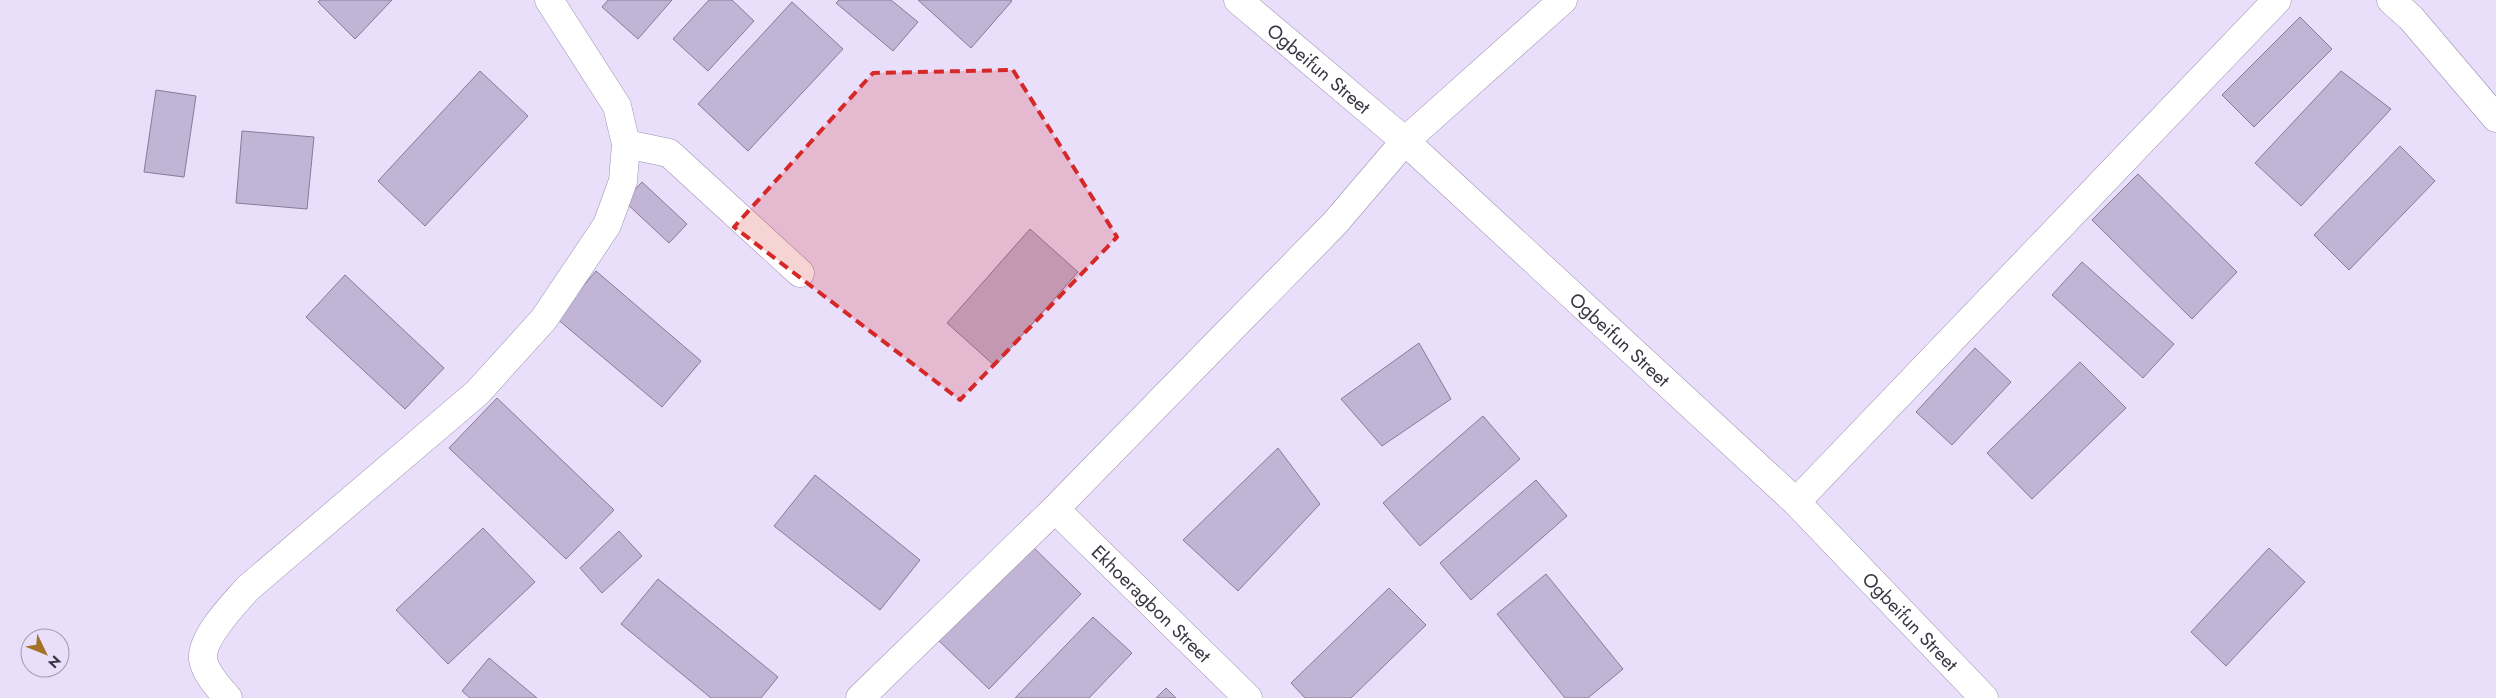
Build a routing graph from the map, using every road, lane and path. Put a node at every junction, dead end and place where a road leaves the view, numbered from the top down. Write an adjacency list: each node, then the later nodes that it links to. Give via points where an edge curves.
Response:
1 (549, 0): 8 (street, via 617,106)
2 (1238, 0): 7 (street, Ogbeifun Street)
3 (1563, 0): 7 (street)
4 (2277, 0): 10 (street)
5 (2391, 0): 6 (street, via 2411,18)
6 (2496, 118)
7 (1405, 141): 10 (street, Ogbeifun Street); 11 (street, via 1335,223)
8 (626, 144): 9 (street, via 669,153); 12 (street, via 623,181 607,225 544,319 477,393 248,588 222,618 204,648 203,660 216,686)
9 (800, 273)
10 (1796, 502): 15 (street, Ogbeifun Street)
11 (1055, 509): 13 (street); 14 (street, Ekhoeragbon Street)
12 (228, 698)
13 (860, 698)
14 (1248, 698)
15 (1984, 698)

